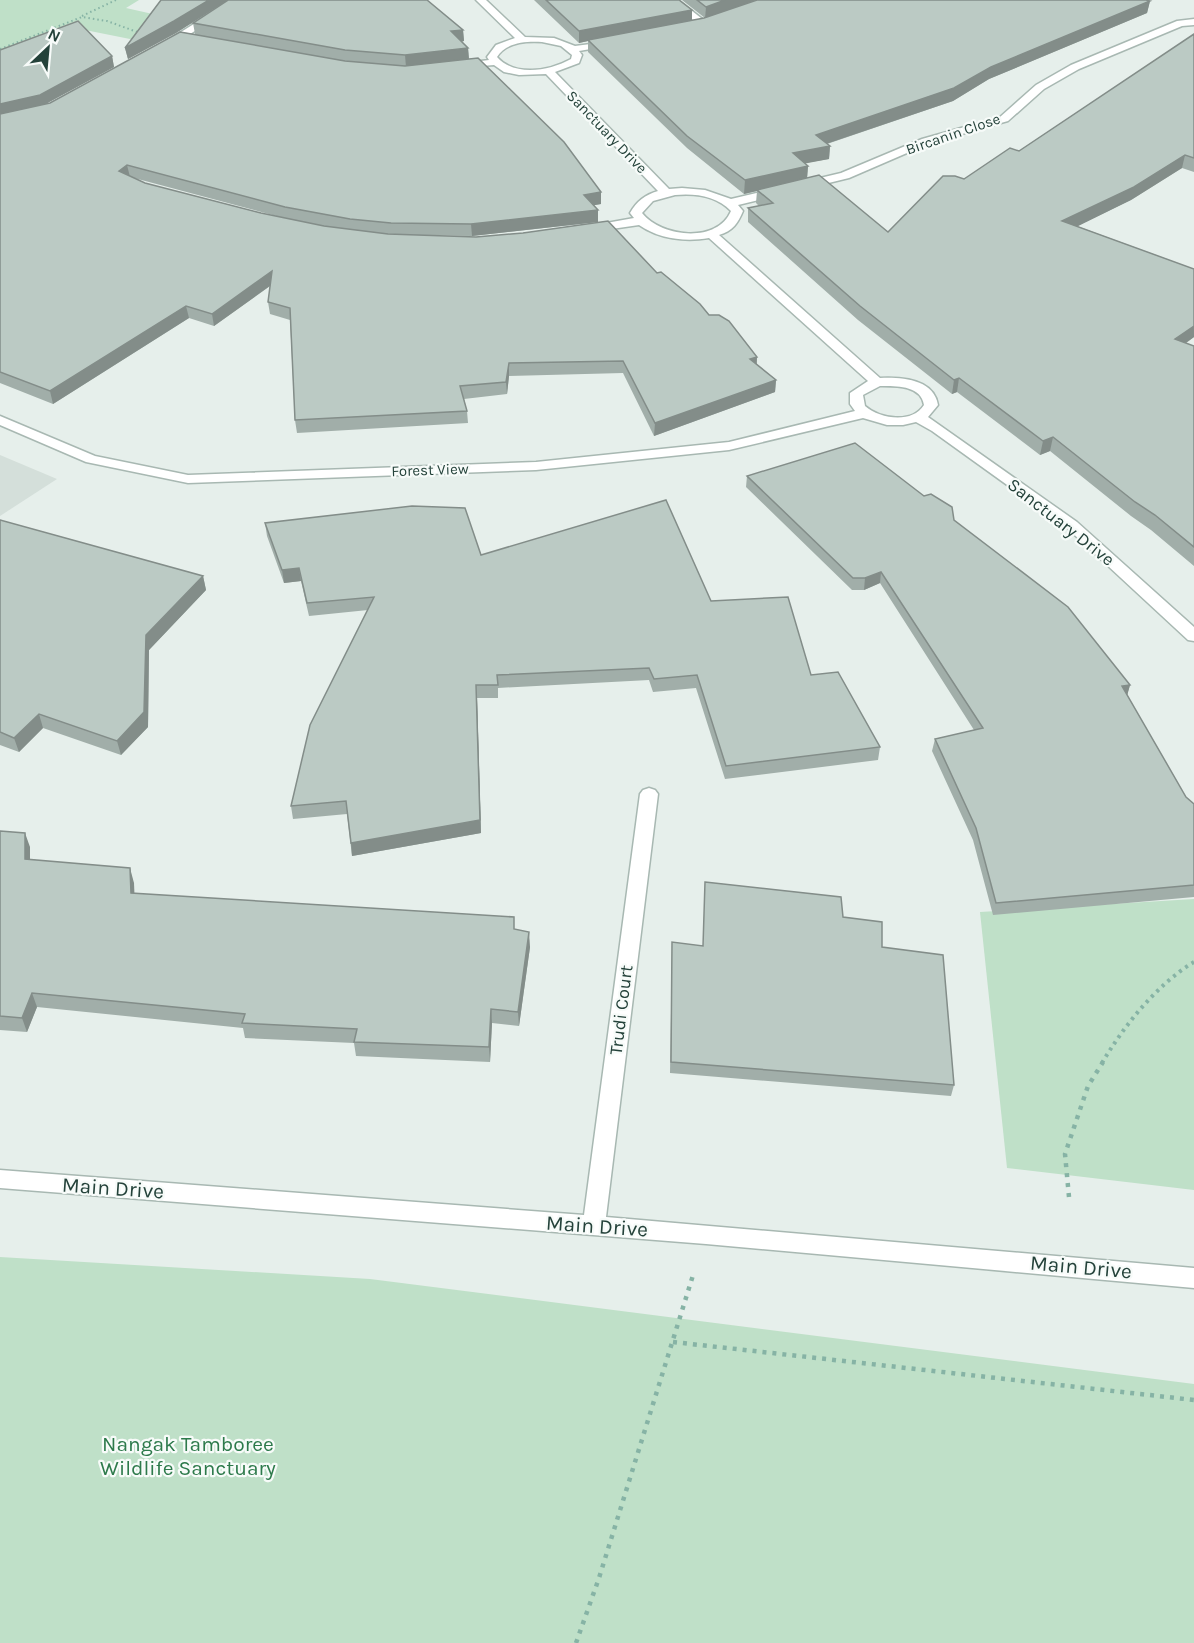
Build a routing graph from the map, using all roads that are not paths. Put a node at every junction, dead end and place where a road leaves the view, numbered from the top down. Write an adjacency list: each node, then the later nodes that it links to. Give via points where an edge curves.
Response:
1 (239, 0): 6 (street)
2 (481, 0): 7 (street)
3 (672, 0): 5 (street, via 709,24)
4 (1194, 22): 16 (street, Bircanin Close, via 1180,23 1075,67 1040,87 1004,119 926,141 845,176)
5 (693, 28)
6 (180, 37): 8 (street); 10 (street)
7 (523, 40): 11 (street, via 552,40); 12 (street, via 494,51)
8 (199, 41)
9 (626, 41): 11 (street)
10 (162, 47)
11 (575, 49): 14 (street, via 575,61)
12 (495, 63): 13 (street); 14 (street, via 519,72)
13 (451, 67)
14 (549, 72): 15 (street, Sanctuary Drive)
15 (665, 192): 16 (street, via 699,192); 17 (street, via 639,205)
16 (731, 203): 19 (street, via 737,211 736,219)
17 (639, 220): 18 (street); 19 (street, via 660,233 694,237)
18 (576, 232)
19 (711, 234): 20 (street)
20 (877, 382): 21 (street, via 857,393 855,400); 22 (street, via 905,384 925,393 931,407)
21 (865, 413): 22 (street, via 892,422); 23 (street, Forest View, via 729,446 536,466 188,479 91,459)
22 (919, 418): 24 (street, Sanctuary Drive, via 1072,525)
23 (0, 420)
24 (1194, 636)
25 (649, 794): 27 (street, Trudi Court)
26 (0, 1179): 27 (street, Main Drive)
27 (594, 1226): 28 (street, Main Drive)
28 (1194, 1278)

